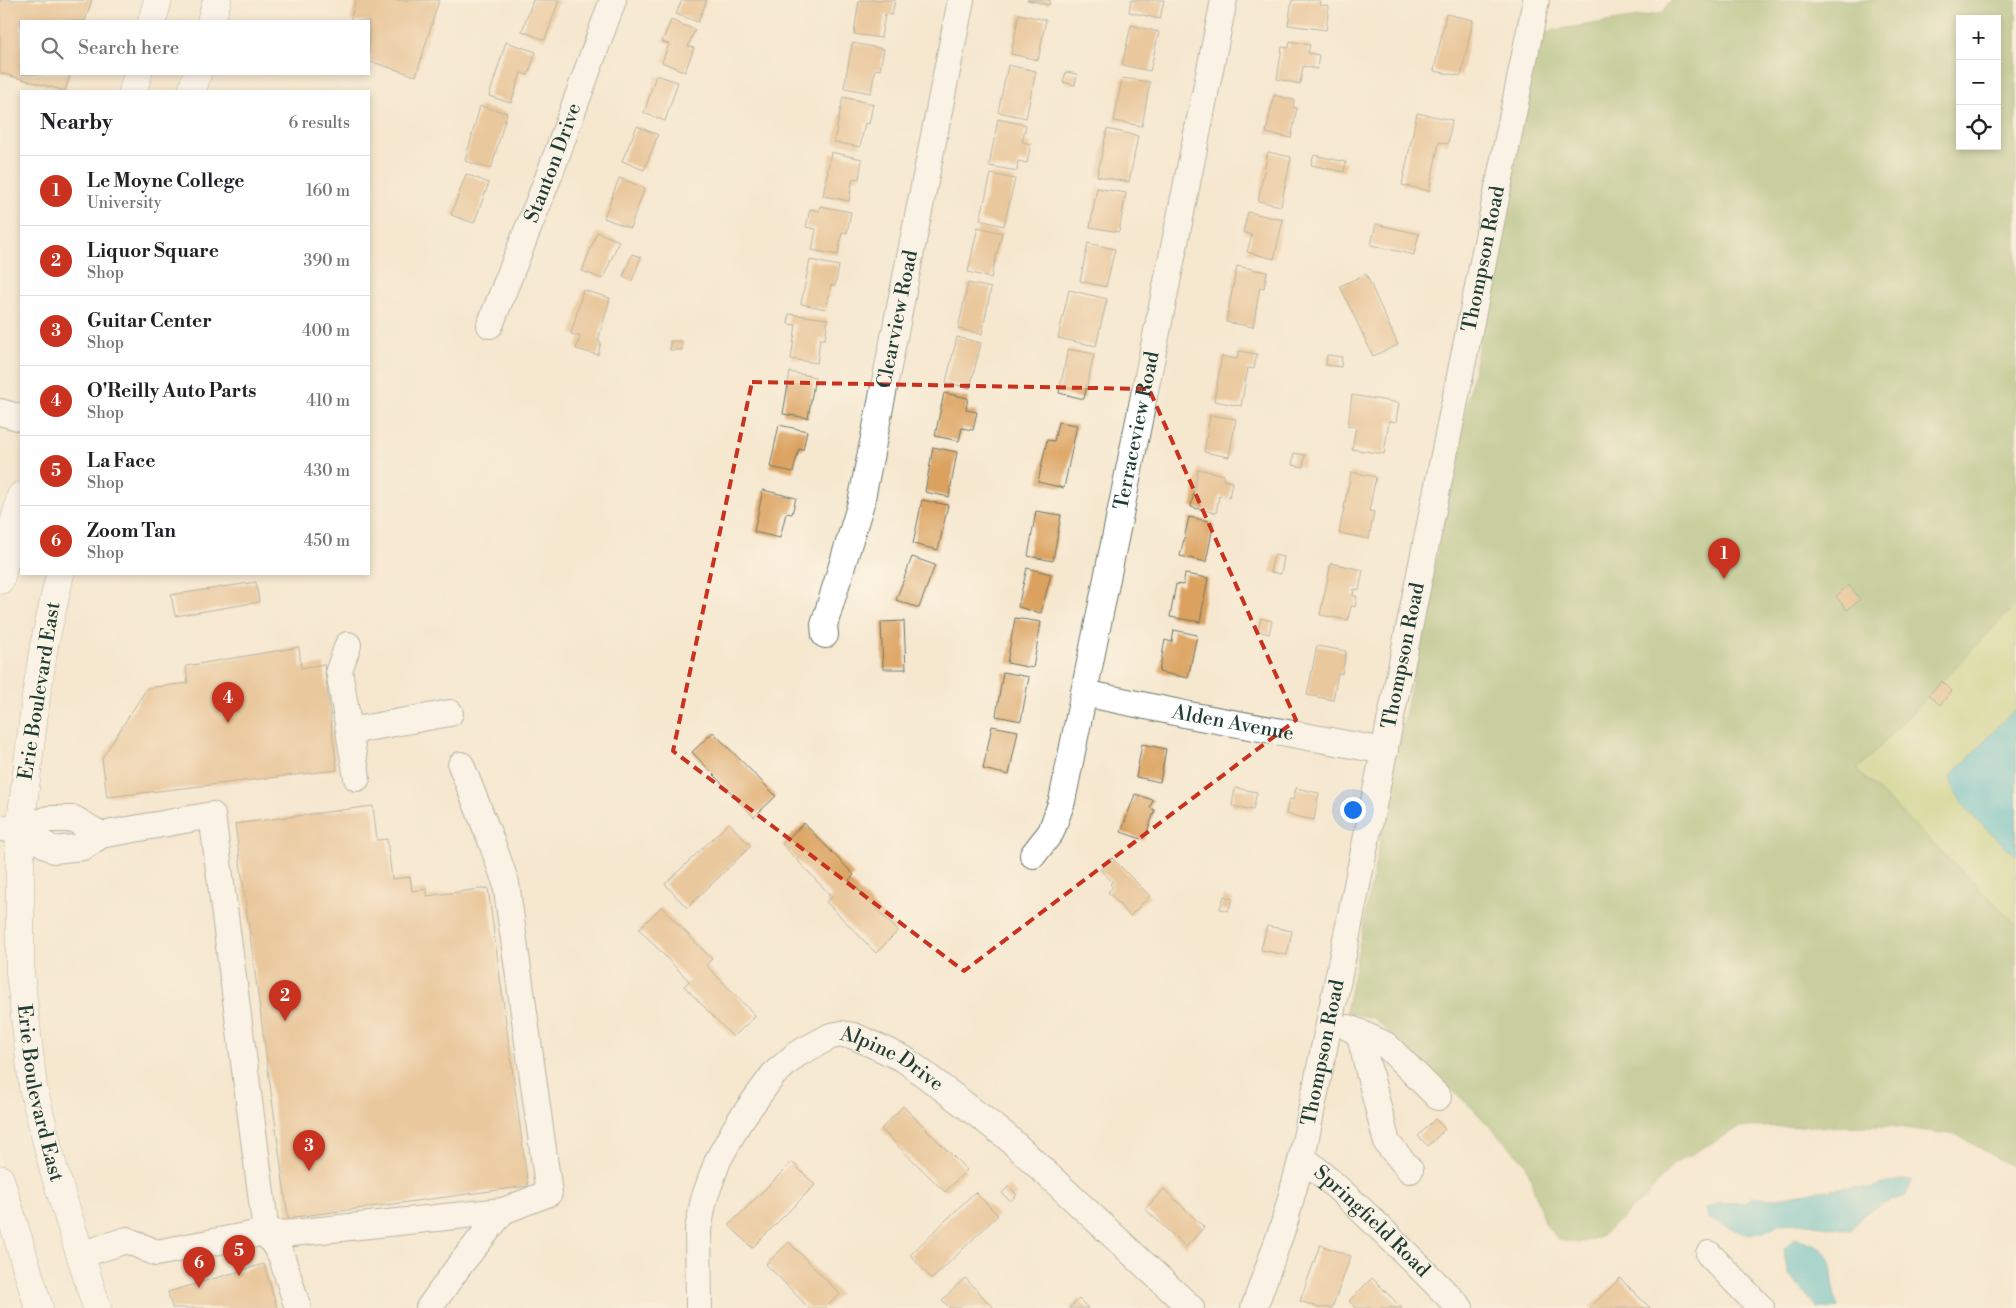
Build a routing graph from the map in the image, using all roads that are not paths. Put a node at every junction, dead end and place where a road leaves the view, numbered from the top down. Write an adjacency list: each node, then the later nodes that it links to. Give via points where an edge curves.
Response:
1 (158, 0): 7 (main road)
2 (217, 0): 8 (main road)
3 (613, 0): 13 (street, Stanton Drive)
4 (961, 0): 19 (street, Clearview Road, via 861,503 824,625)
5 (1224, 0): 21 (street, Terraceview Road)
6 (1536, 0): 24 (street, Thompson Road)
7 (152, 20)
8 (211, 20)
9 (138, 75): 11 (main road)
10 (197, 75): 12 (main road)
11 (133, 90)
12 (192, 90)
13 (490, 325)
14 (0, 412): 15 (street)
15 (20, 418)
16 (20, 500): 18 (main road)
17 (60, 575): 27 (main road, Erie Boulevard East)
18 (0, 580)
19 (825, 635)
20 (348, 645): 23 (street, via 339,670)
21 (1084, 693): 24 (street, Alden Avenue); 28 (street, Terraceview Road, via 1062,801 1051,832)
22 (450, 713): 23 (street)
23 (350, 731): 26 (street)
24 (1385, 751): 29 (street, Thompson Road)
25 (461, 765): 35 (street, via 506,883 548,1193)
26 (357, 778)
27 (10, 829): 36 (street, via 54,850 83,846 100,835 212,815); 38 (main road, Erie Boulevard East, via 20,972 33,1087)
28 (1033, 855)
29 (1330, 1020): 30 (street); 32 (street, Thompson Road)
30 (1359, 1032): 31 (street, via 1386,1045); 33 (street, via 1386,1143)
31 (1438, 1097)
32 (1302, 1157): 45 (street, Thompson Road, via 1284,1224); 46 (street, Springfield Road, via 1391,1238)
33 (1410, 1170)
34 (0, 1180): 39 (main road)
35 (504, 1211): 36 (street, via 283,1234); 42 (street)
36 (266, 1232): 38 (street, via 156,1253 127,1240); 41 (street, via 281,1255)
37 (1709, 1254): 47 (street)
38 (80, 1255): 40 (main road, Erie Boulevard East)
39 (39, 1308)
40 (97, 1308)
41 (298, 1308)
42 (429, 1308)
43 (699, 1308): 44 (street, Alpine Drive, via 698,1230 704,1199 718,1160 739,1122 773,1074 797,1054 831,1036 842,1034 854,1036 904,1059 1006,1136)
44 (1191, 1308)
45 (1254, 1308)
46 (1460, 1308)
47 (1762, 1308)

